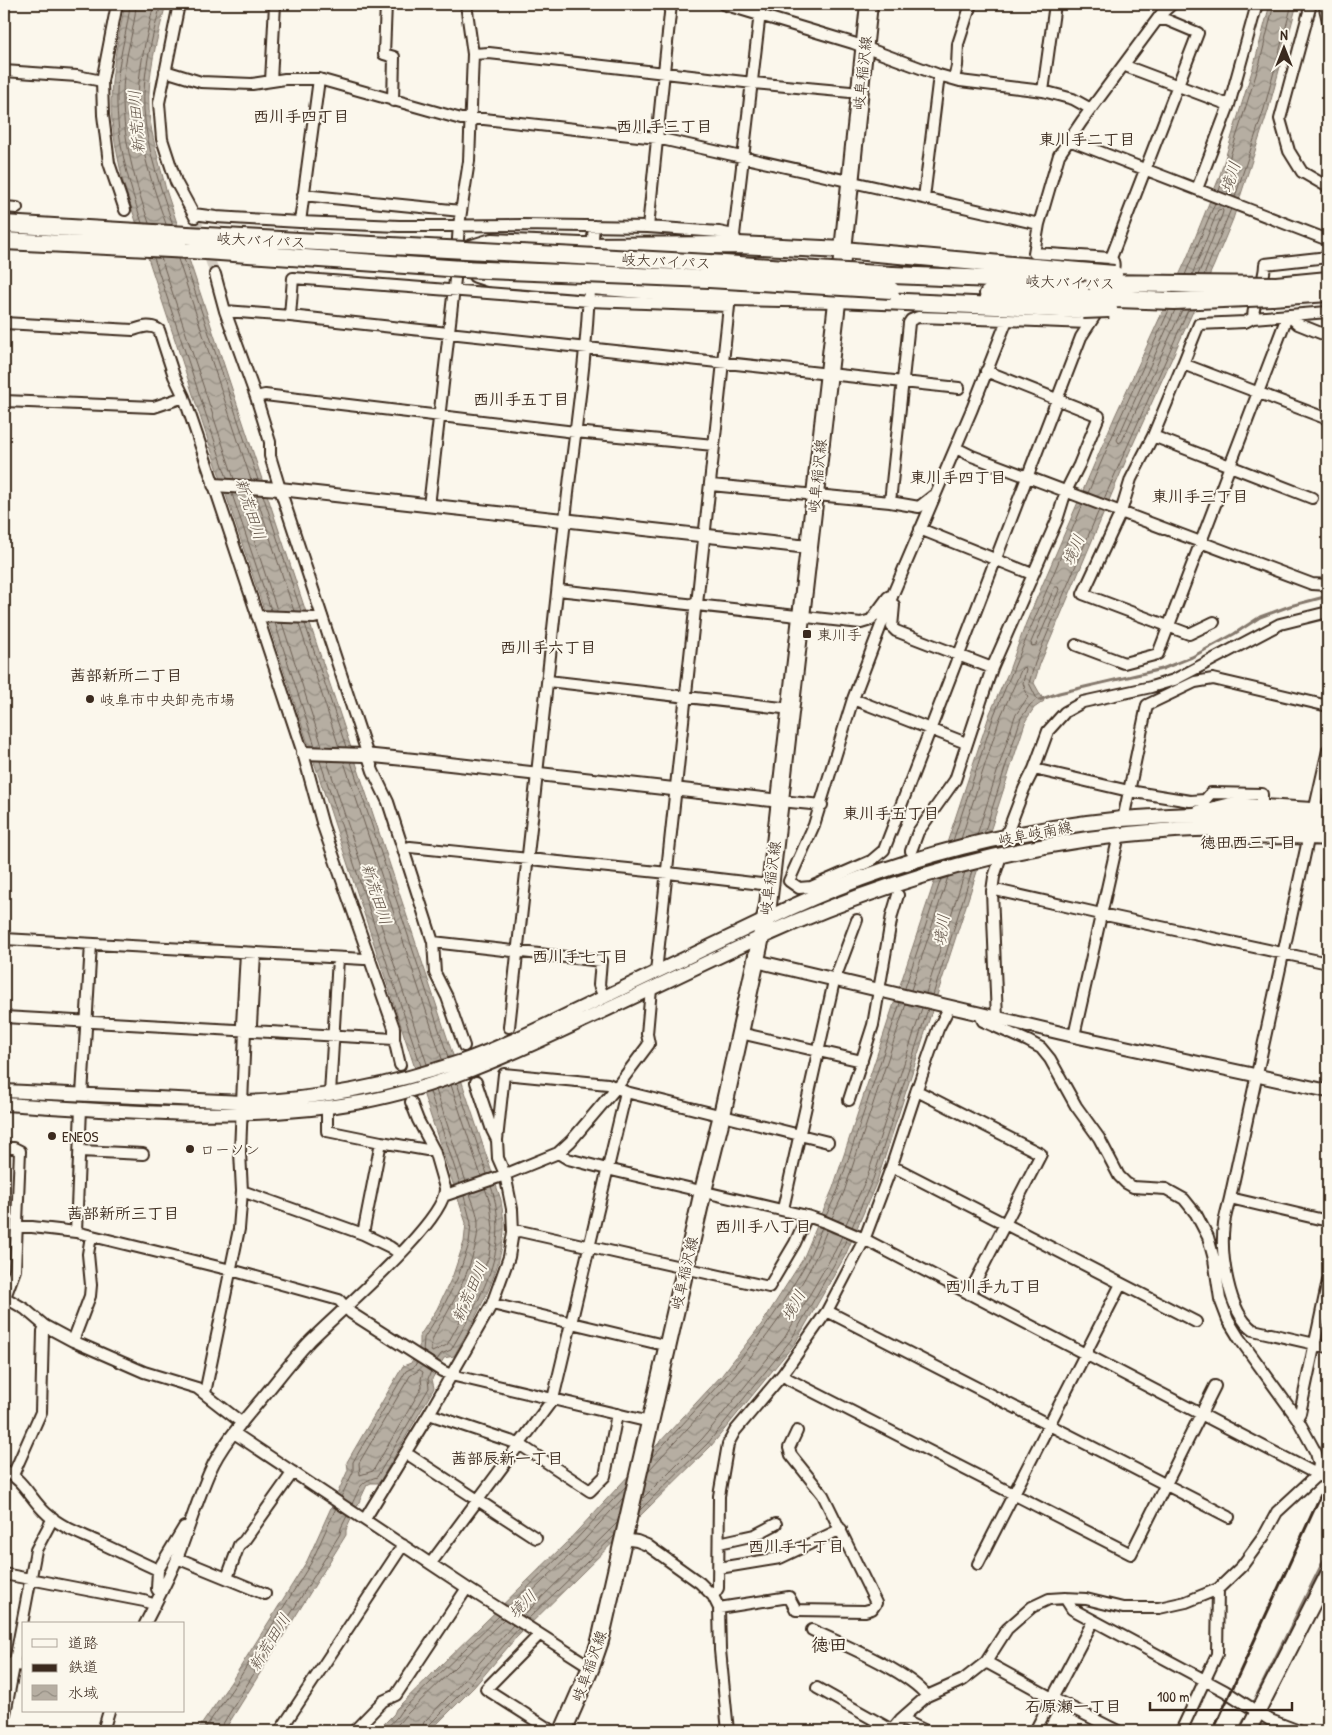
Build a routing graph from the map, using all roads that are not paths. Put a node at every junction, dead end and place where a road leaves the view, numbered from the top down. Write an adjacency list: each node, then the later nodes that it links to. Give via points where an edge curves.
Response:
1 (117, 4): 27 (street)
2 (179, 4): 22 (street)
3 (275, 4): 28 (street)
4 (386, 4): 33 (street, via 384,54 394,57)
5 (466, 4): 19 (street)
6 (671, 4): 23 (street)
7 (723, 4): 15 (street)
8 (869, 4): 18 (main road, 岐阜稲沢線)
9 (971, 4): 25 (street, via 958,44)
10 (1055, 4): 31 (street)
11 (1172, 4): 16 (street)
12 (1256, 4): 34 (street)
13 (1311, 4): 42 (street, via 1280,119 1289,151 1302,172)
14 (1324, 4): 17 (street)
15 (760, 9): 18 (street); 29 (street)
16 (1159, 20): 20 (street); 30 (street, via 1167,20 1198,33)
17 (1328, 21)
18 (864, 48): 24 (street); 32 (main road, 岐阜稲沢線)
19 (473, 54): 23 (street, via 489,53); 36 (street)
20 (1125, 64): 30 (street); 35 (street)
21 (4, 71): 27 (street)
22 (166, 71): 28 (street, via 202,82 252,84); 50 (street, via 159,103 162,139 176,182 194,215)
23 (664, 73): 29 (street); 37 (street)
24 (939, 75): 25 (street); 45 (street)
25 (954, 79): 31 (street)
26 (319, 80): 28 (street); 33 (street); 44 (street)
27 (102, 81): 48 (street, via 109,163)
28 (271, 81)
29 (752, 83): 32 (street); 39 (street)
30 (1178, 86): 34 (street); 40 (street)
31 (1044, 91): 35 (street, via 1073,99)
32 (860, 93): 41 (main road, 岐阜稲沢線)
33 (393, 100): 36 (street, via 460,119)
34 (1229, 105): 43 (street)
35 (1091, 109): 38 (street)
36 (472, 119): 37 (street); 49 (street)
37 (657, 138): 39 (street); 55 (street)
38 (1069, 140): 40 (street); 52 (street, via 1059,155)
39 (744, 158): 41 (street); 57 (street)
40 (1145, 170): 43 (street); 63 (street)
41 (850, 180): 45 (street); 60 (main road, 岐阜稲沢線)
42 (1328, 187)
43 (1201, 191): 58 (street)
44 (303, 195): 49 (street); 50 (street)
45 (924, 198): 52 (street)
46 (4, 207): 47 (street)
47 (17, 208)
48 (124, 210)
49 (461, 211): 53 (street)
50 (300, 222): 53 (street)
51 (4, 224): 61 (main road, 岐大バイパス, bridge)
52 (1039, 224): 63 (street, via 1034,253)
53 (459, 225): 54 (street); 69 (street)
54 (594, 226): 55 (street); 56 (street)
55 (648, 227): 57 (street, via 719,232)
56 (593, 238)
57 (736, 240): 60 (main road); 61 (main road, via 581,246 492,242)
58 (1328, 240)
59 (4, 241): 64 (main road, 岐大バイパス, bridge)
60 (843, 250): 68 (main road, bridge, via 1164,277); 73 (main road, 岐阜稲沢線)
61 (462, 251): 67 (main road, 岐大バイパス, bridge, via 709,263)
62 (1328, 257): 80 (street, via 1266,264 1266,274 1253,307)
63 (1111, 258): 75 (street, via 1114,266 1096,314)
64 (462, 269): 67 (main road, 岐大バイパス, bridge); 74 (main road, via 488,278)
65 (215, 274): 76 (street)
66 (1328, 280): 70 (main road, 岐大バイパス)
67 (891, 283): 75 (main road, 岐大バイパス)
68 (1180, 285): 70 (main road, 岐大バイパス, bridge); 75 (main road, 岐大バイパス, bridge)
69 (454, 290): 72 (street); 78 (street, via 293,278); 83 (street)
70 (1274, 291): 71 (main road, 岐大バイパス); 75 (main road, 岐大バイパス, bridge, via 1174,301 1155,309)
71 (1328, 293)
72 (589, 296): 74 (street); 85 (street)
73 (837, 299): 74 (main road); 75 (main road); 89 (main road, 岐阜稲沢線)
74 (730, 302): 86 (street)
75 (1088, 304): 81 (street); 95 (street, via 1080,337)
76 (225, 311): 78 (street); 94 (street)
77 (1328, 312): 79 (street)
78 (290, 316): 83 (street)
79 (1289, 316): 80 (street); 84 (street, via 1298,324); 92 (street)
80 (1253, 318): 87 (street, via 1245,322 1199,324)
81 (1007, 320): 88 (street); 90 (street, via 918,317 911,320)
82 (4, 323): 93 (street, via 133,330 153,326 159,330)
83 (448, 333): 85 (street); 97 (street)
84 (1328, 336)
85 (586, 349): 86 (street); 99 (street)
86 (723, 364): 89 (street); 101 (street)
87 (1183, 364): 92 (street); 100 (street)
88 (986, 371): 95 (street); 102 (street)
89 (828, 375): 90 (street); 109 (main road, 岐阜稲沢線)
90 (904, 382): 91 (street); 112 (street)
91 (959, 388)
92 (1259, 392): 98 (street); 103 (street)
93 (184, 397): 96 (street, via 154,407); 105 (street)
94 (256, 397): 97 (street, via 266,395); 107 (street, via 270,442)
95 (1057, 400): 104 (street); 108 (street, via 1099,416)
96 (4, 401)
97 (440, 415): 99 (street); 113 (street)
98 (1325, 418)
99 (575, 432): 101 (street); 115 (street)
100 (1153, 436): 103 (street); 114 (street)
101 (714, 445): 106 (street)
102 (956, 448): 104 (street); 110 (street)
103 (1230, 467): 111 (street); 118 (street)
104 (1028, 476): 108 (street); 120 (street)
105 (218, 485): 107 (street); 127 (street)
106 (710, 485): 109 (street); 117 (street)
107 (278, 489): 113 (street); 129 (street)
108 (1068, 492): 114 (street); 121 (street)
109 (815, 496): 112 (street); 119 (main road, 岐阜稲沢線)
110 (934, 496): 112 (street, via 919,507); 116 (street)
111 (1312, 498)
112 (890, 502)
113 (429, 506): 115 (street)
114 (1118, 511): 118 (street); 131 (street, via 1083,594)
115 (565, 520): 117 (street); 123 (street)
116 (920, 529): 120 (street); 124 (street)
117 (705, 536): 119 (street); 125 (street)
118 (1202, 542): 122 (street, via 1312,584); 131 (street)
119 (808, 547): 128 (main road, 岐阜稲沢線)
120 (996, 560): 121 (street); 133 (street)
121 (1032, 574): 134 (street)
122 (1328, 585)
123 (558, 590): 125 (street); 135 (street)
124 (893, 594): 128 (street, via 871,620 861,623); 133 (street, via 892,627 896,631); 137 (street)
125 (697, 604): 128 (street); 136 (street)
126 (1328, 612): 145 (street, via 1280,624 1174,680 1084,702 1065,712 1048,732)
127 (262, 615): 129 (street); 143 (street)
128 (801, 616): 139 (main road, 岐阜稲沢線)
129 (318, 617): 144 (street)
130 (1214, 622): 131 (street, via 1190,634)
131 (1170, 627): 132 (street, via 1158,654 1124,663)
132 (1076, 645)
133 (958, 655): 134 (street); 140 (street)
134 (992, 668): 141 (street)
135 (548, 681): 136 (street); 146 (street)
136 (685, 696): 139 (street); 147 (street)
137 (853, 699): 140 (street); 150 (street)
138 (1328, 706): 148 (street, via 1213,679 1195,682 1147,705)
139 (791, 709): 149 (main road, 岐阜稲沢線)
140 (930, 729): 141 (street); 150 (street, via 884,850 871,861 811,887 799,888 788,882)
141 (966, 743): 164 (street, via 955,780 918,832)
142 (1328, 750): 153 (street)
143 (306, 753): 144 (street); 182 (street, via 323,826)
144 (366, 755): 146 (street); 163 (street, via 388,802)
145 (1034, 770): 148 (street); 160 (street)
146 (537, 774): 147 (street); 166 (street)
147 (677, 789): 149 (street); 167 (street)
148 (1129, 791): 151 (street, via 1190,801 1205,800 1211,793 1262,794); 156 (street)
149 (780, 801): 150 (street); 168 (main road, 岐阜稲沢線)
150 (822, 805)
151 (1262, 805): 153 (street); 154 (street, via 1231,803)
152 (1328, 809): 153 (street)
153 (1315, 810)
154 (1186, 815): 155 (main road, 岐阜岐南線); 156 (main road, 岐阜岐南線)
155 (1328, 818)
156 (1123, 820): 160 (main road, 岐阜岐南線)
157 (1210, 828): 158 (main road, 岐阜岐南線); 159 (main road, 岐阜岐南線); 161 (street, via 1219,839)
158 (1328, 831)
159 (1119, 835): 165 (main road, 岐阜岐南線); 171 (street)
160 (1004, 837): 172 (main road, 岐阜岐南線, via 853,882)
161 (1309, 837): 162 (street); 180 (street)
162 (1328, 840)
163 (404, 849): 166 (street); 176 (street)
164 (911, 851)
165 (997, 856): 174 (main road, 岐阜岐南線, via 935,871 868,893); 193 (street, via 992,891)
166 (527, 859): 167 (street); 178 (street)
167 (668, 873): 168 (street); 185 (street)
168 (770, 885): 172 (main road, 岐阜稲沢線)
169 (1000, 891): 171 (street)
170 (898, 895): 188 (street, via 892,915)
171 (1101, 914): 180 (street); 199 (street)
172 (765, 920): 174 (main road, 岐阜稲沢線); 185 (street)
173 (857, 920): 186 (street)
174 (761, 937): 183 (main road, 岐阜稲沢線); 187 (street)
175 (4, 939): 177 (street)
176 (433, 942): 178 (street); 201 (street, via 435,973 448,997)
177 (91, 944): 179 (street); 194 (street)
178 (518, 953): 189 (street, via 601,961 599,985); 195 (street)
179 (250, 954): 181 (street); 196 (street, via 251,1025)
180 (1284, 954): 184 (street); 206 (street)
181 (338, 958): 182 (street); 198 (street)
182 (370, 958): 200 (street, via 394,1028)
183 (756, 961): 186 (street); 197 (main road, 岐阜稲沢線)
184 (1328, 963)
185 (656, 972): 189 (street)
186 (834, 981): 188 (street); 202 (street)
187 (651, 989): 205 (street, via 529,1046); 209 (street, via 649,1044)
188 (884, 992): 190 (street); 203 (street)
189 (604, 998): 205 (street)
190 (945, 1007): 191 (street); 213 (street)
191 (980, 1015): 193 (street); 276 (street, via 983,1021 1041,1048 1126,1183 1133,1187 1166,1189 1184,1199 1196,1214 1208,1237 1220,1299 1228,1320)
192 (4, 1017): 194 (street)
193 (997, 1019): 199 (street)
194 (86, 1023): 196 (street); 215 (street)
195 (509, 1027)
196 (246, 1031): 198 (street); 221 (street)
197 (740, 1033): 202 (street); 222 (main road, 岐阜稲沢線)
198 (334, 1036): 200 (street); 214 (street)
199 (1074, 1036): 206 (street)
200 (394, 1040): 204 (street)
201 (464, 1046)
202 (819, 1051): 203 (street); 223 (street)
203 (862, 1061): 216 (street)
204 (400, 1065)
205 (465, 1066): 207 (street)
206 (1257, 1075): 211 (street); 238 (street)
207 (414, 1082): 214 (street); 219 (street, via 363,1102)
208 (476, 1082): 224 (street)
209 (616, 1088): 212 (street); 224 (street, via 608,1084 504,1074); 230 (street)
210 (4, 1091): 215 (street)
211 (1328, 1091)
212 (626, 1092): 222 (street); 233 (street)
213 (916, 1092): 232 (street); 242 (street, via 1041,1154)
214 (330, 1094): 221 (street, via 268,1101)
215 (82, 1095): 221 (street)
216 (849, 1100)
217 (411, 1102): 228 (street)
218 (4, 1104): 220 (street)
219 (327, 1107): 221 (street); 225 (street, via 328,1131)
220 (82, 1108): 221 (street); 229 (street)
221 (242, 1108): 235 (street)
222 (722, 1115): 223 (street); 236 (main road, 岐阜稲沢線)
223 (799, 1135): 226 (street); 239 (street)
224 (497, 1140): 234 (street)
225 (381, 1142): 228 (street); 246 (street)
226 (828, 1142)
227 (4, 1148): 243 (street, via 20,1152)
228 (434, 1150): 237 (street)
229 (80, 1151): 231 (street); 244 (street)
230 (558, 1153): 233 (street, via 568,1159); 234 (street)
231 (143, 1154)
232 (891, 1168): 242 (street); 248 (street)
233 (607, 1169): 236 (street); 249 (street)
234 (502, 1176): 237 (street); 245 (street, via 512,1209)
235 (242, 1192): 246 (street); 252 (street)
236 (703, 1192): 239 (street); 251 (main road, 岐阜稲沢線)
237 (449, 1193): 250 (street, via 424,1229)
238 (1230, 1198): 241 (street); 264 (street, via 1223,1236 1225,1267 1236,1310 1245,1325 1253,1330)
239 (783, 1209): 240 (street)
240 (808, 1216): 248 (street); 251 (street, via 769,1287)
241 (1328, 1221)
242 (1005, 1224): 254 (street); 255 (street)
243 (17, 1227): 244 (street); 256 (street, via 15,1270)
244 (76, 1232): 247 (street)
245 (513, 1232): 249 (street); 257 (street, via 509,1258)
246 (363, 1234): 250 (street)
247 (91, 1236): 252 (street); 263 (street, via 88,1254 90,1296)
248 (863, 1239): 255 (street); 259 (street)
249 (588, 1246): 251 (street); 261 (street)
250 (400, 1254): 258 (street)
251 (685, 1269): 265 (main road, 岐阜稲沢線)
252 (231, 1270): 258 (street, via 339,1300); 271 (street)
253 (1328, 1281): 264 (street)
254 (1122, 1284): 260 (street); 267 (street)
255 (969, 1294): 267 (street)
256 (4, 1297): 262 (street, via 25,1308)
257 (492, 1304): 261 (street); 268 (street)
258 (347, 1308): 268 (street); 277 (street, via 310,1342)
259 (827, 1311): 269 (street); 278 (street)
260 (1196, 1322)
261 (571, 1324): 265 (street); 272 (street)
262 (46, 1326): 263 (street); 284 (street, via 43,1332 41,1412)
263 (74, 1341): 271 (street, via 144,1372)
264 (1314, 1344): 266 (street); 276 (street)
265 (668, 1346): 279 (main road, 岐阜稲沢線)
266 (1328, 1347)
267 (1086, 1354): 275 (street); 278 (street)
268 (447, 1373): 272 (street); 273 (street)
269 (783, 1374): 289 (street); 299 (street, via 728,1444 720,1496)
270 (1215, 1386): 275 (street)
271 (204, 1393): 277 (street)
272 (553, 1399): 274 (street); 282 (street)
273 (429, 1414): 282 (street); 283 (street)
274 (617, 1414): 279 (street); 282 (street, via 605,1476 590,1491)
275 (1201, 1414): 286 (street); 288 (street)
276 (1297, 1418): 286 (street, via 1316,1453)
277 (242, 1423): 281 (street)
278 (1049, 1425): 288 (street); 289 (street)
279 (649, 1429): 298 (main road, 岐阜稲沢線)
280 (797, 1431): 296 (street, via 789,1448 791,1456 823,1495)
281 (234, 1432): 285 (street); 294 (street, via 210,1471)
282 (519, 1444): 290 (street)
283 (406, 1453): 290 (street); 293 (street)
284 (9, 1472): 292 (street)
285 (293, 1472): 293 (street); 308 (street, via 239,1544)
286 (1317, 1475): 287 (street); 311 (street, via 1277,1512 1264,1536)
287 (1328, 1480)
288 (1166, 1483): 289 (street, via 1131,1554); 291 (street)
289 (1013, 1494): 303 (street)
290 (478, 1499): 297 (street); 302 (street)
291 (1229, 1517)
292 (53, 1518): 305 (street); 309 (street, via 36,1550)
293 (363, 1518): 300 (street)
294 (192, 1520): 301 (street); 305 (street, via 185,1525)
295 (776, 1524): 299 (street, via 755,1535)
296 (841, 1529): 304 (street, via 780,1558); 317 (street, via 876,1599 872,1609 796,1610 789,1597)
297 (536, 1538)
298 (624, 1538): 314 (street, via 647,1545); 324 (main road, 岐阜稲沢線)
299 (719, 1543): 304 (street)
300 (403, 1545): 302 (street); 334 (street)
301 (177, 1558): 308 (street); 312 (street)
302 (431, 1563): 310 (street)
303 (978, 1564)
304 (719, 1568): 314 (street, via 718,1588)
305 (158, 1570): 312 (street, via 157,1590)
306 (4, 1574): 309 (street)
307 (1328, 1574): 329 (main road)
308 (227, 1578): 313 (street)
309 (30, 1579): 316 (street); 323 (street)
310 (467, 1588): 321 (street); 335 (street, via 396,1695 383,1701)
311 (1218, 1589): 315 (street, via 1186,1602 1159,1608 1123,1608 1086,1599); 325 (street, via 1217,1654)
312 (160, 1593): 316 (street)
313 (265, 1594)
314 (713, 1596): 317 (street)
315 (1065, 1598): 318 (street, via 1072,1609); 322 (street, via 1049,1599 1032,1607 1007,1629)
316 (154, 1605): 319 (street)
317 (719, 1608): 338 (street)
318 (1093, 1621): 325 (street); 328 (street)
319 (146, 1622)
320 (812, 1630): 327 (street, via 910,1680)
321 (538, 1634): 324 (street); 336 (street, via 486,1689)
322 (986, 1662): 327 (street, via 963,1680); 328 (street)
323 (14, 1664): 332 (street)
324 (592, 1668): 337 (main road, 岐阜稲沢線)
325 (1206, 1680): 329 (street); 343 (street)
326 (817, 1688): 339 (street)
327 (927, 1696): 331 (street)
328 (1052, 1698): 341 (street); 342 (street)
329 (1256, 1710): 344 (main road); 345 (street, via 1270,1720)
330 (110, 1712): 333 (street)
331 (901, 1718): 339 (street); 340 (street)
332 (4, 1719)
333 (103, 1731)
334 (280, 1731)
335 (354, 1731)
336 (552, 1731)
337 (563, 1731)
338 (728, 1731)
339 (891, 1731)
340 (926, 1731)
341 (1035, 1731)
342 (1118, 1731)
343 (1181, 1731)
344 (1248, 1731)
345 (1299, 1731)

